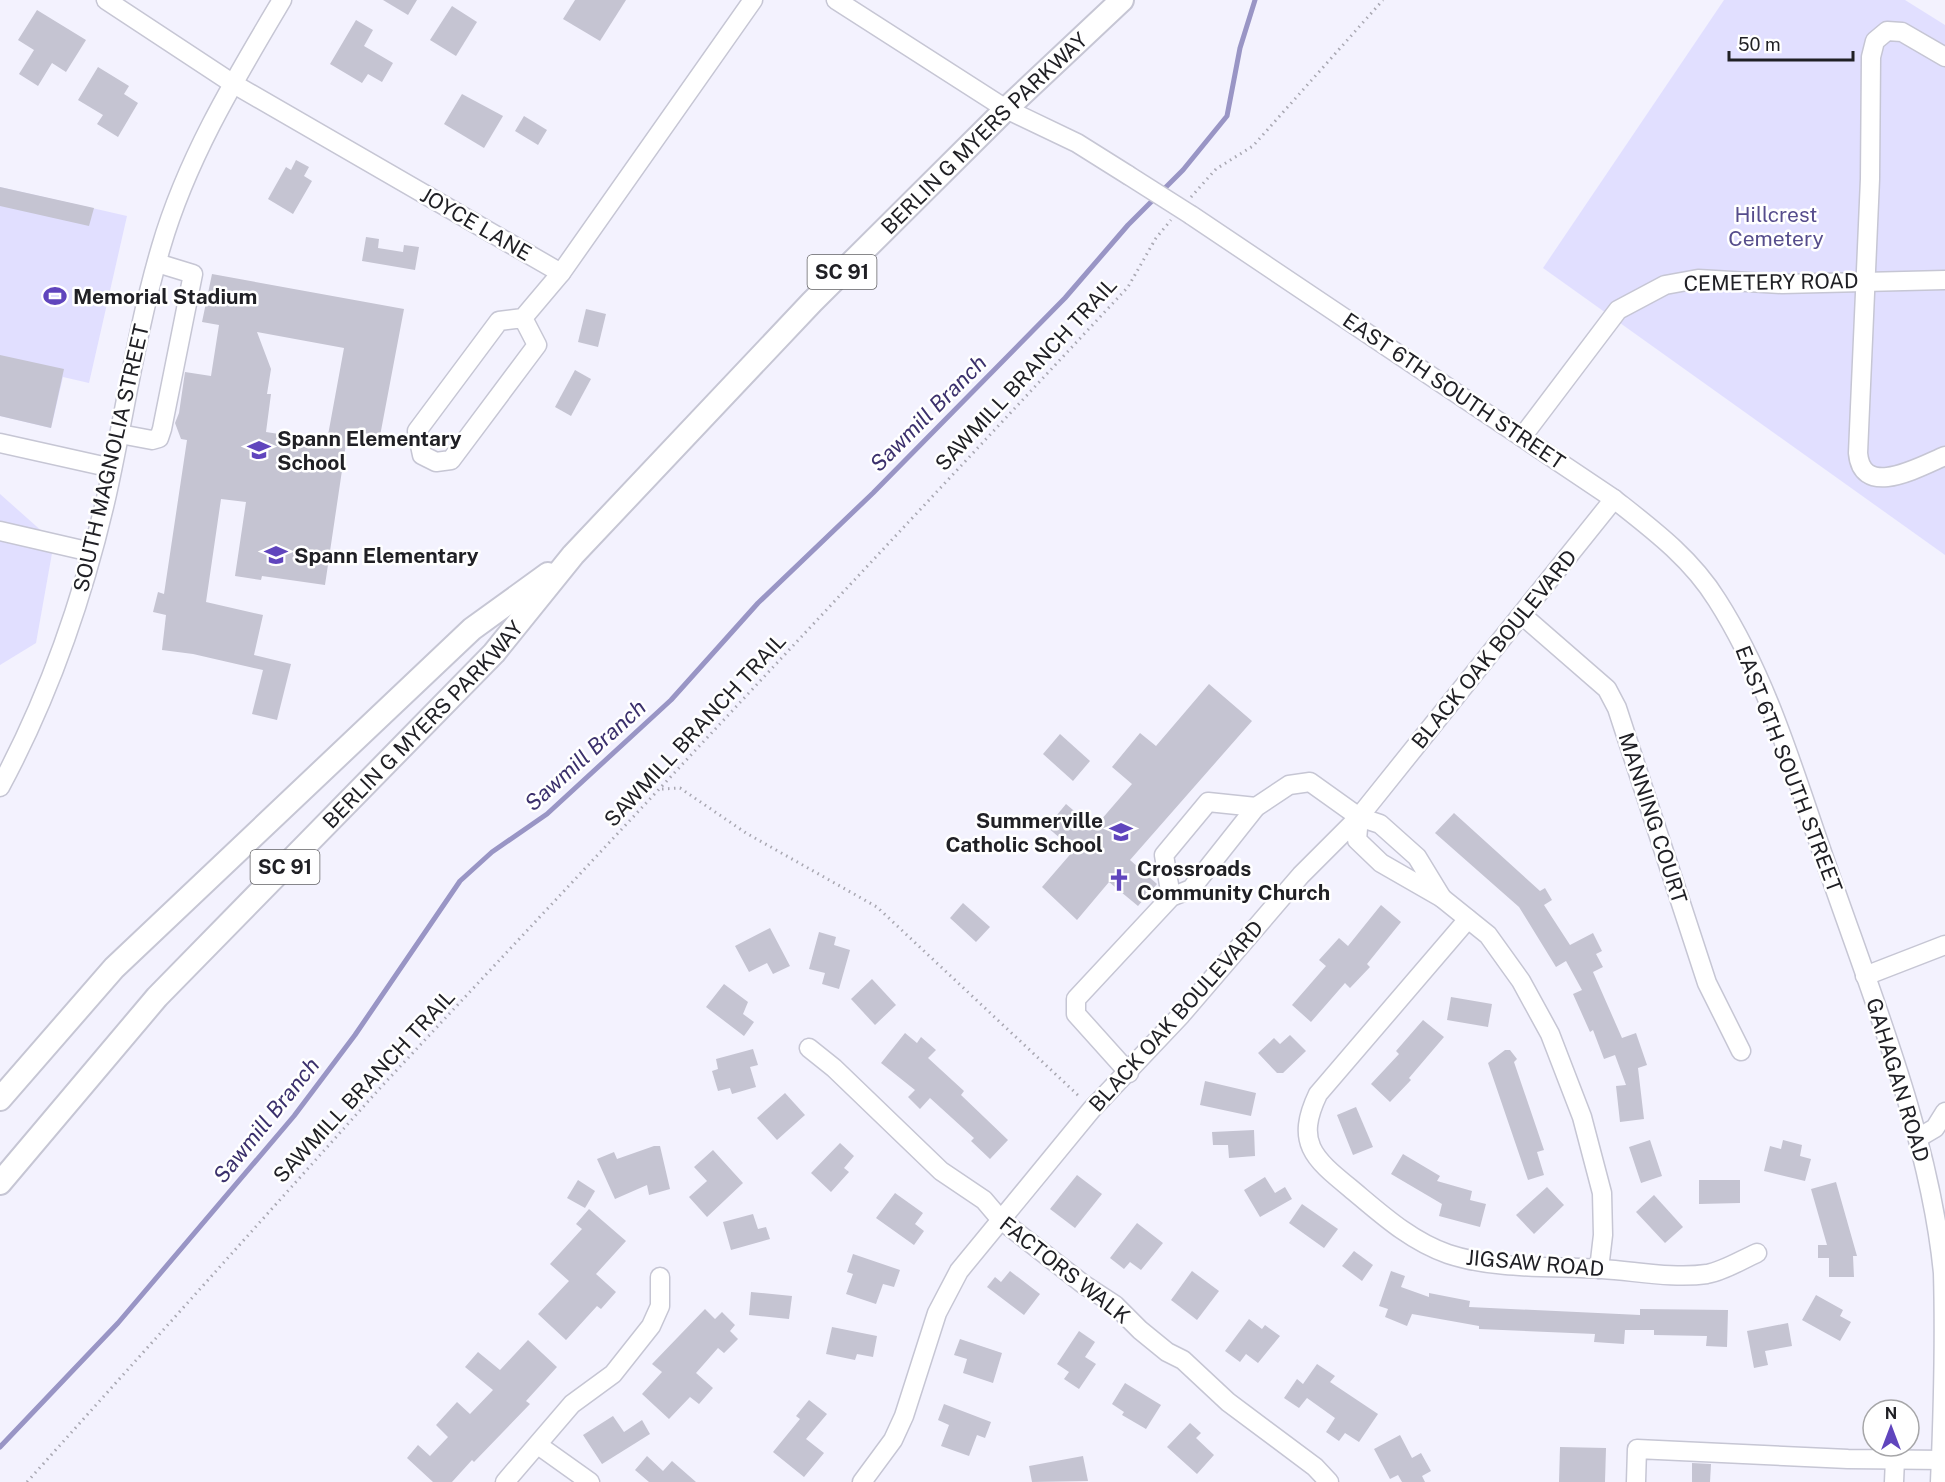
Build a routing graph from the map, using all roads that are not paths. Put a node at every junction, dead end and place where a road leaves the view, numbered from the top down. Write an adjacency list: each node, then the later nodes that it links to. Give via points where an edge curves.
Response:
1 (106, 0): 7 (street, JOYCE LANE)
2 (282, 0): 7 (street, SOUTH MAGNOLIA STREET)
3 (753, 0): 10 (street)
4 (836, 0): 8 (street, EAST 6TH SOUTH STREET)
5 (1122, 0): 8 (main road, BERLIN G MYERS PARKWAY / SC 91)
6 (1945, 57): 12 (street, via 1902,32 1887,31 1875,41 1870,73 1870,179)
7 (232, 82): 9 (street, SOUTH MAGNOLIA STREET, via 188,172); 10 (street, JOYCE LANE)
8 (1006, 109): 15 (street, EAST 6TH SOUTH STREET, bridge, via 1077,143 1185,210); 22 (main road, BERLIN G MYERS PARKWAY / SC 91, via 812,302)
9 (157, 263): 14 (street, SOUTH MAGNOLIA STREET); 14 (street, via 193,274 162,429 159,438 152,440)
10 (561, 273): 13 (street)
11 (1945, 280): 12 (street, CEMETERY ROAD)
12 (1864, 282): 15 (street, CEMETERY ROAD, via 1782,284 1698,279 1665,285 1618,310); 17 (street, via 1859,465 1866,473 1888,477 1903,475)
13 (523, 318): 13 (street, via 537,345 451,460 435,462 422,454 417,431 499,321)
14 (120, 434): 18 (street, SOUTH MAGNOLIA STREET)
15 (1522, 437): 19 (street, EAST 6TH SOUTH STREET)
16 (0, 443): 18 (street)
17 (1945, 456)
18 (112, 468): 21 (street, SOUTH MAGNOLIA STREET)
19 (1614, 499): 23 (street, BLACK OAK BOULEVARD); 31 (street, EAST 6TH SOUTH STREET, via 1669,542 1716,597 1753,662)
20 (0, 531): 21 (street)
21 (91, 552): 24 (street, SOUTH MAGNOLIA STREET, via 49,683)
22 (573, 555): 35 (main road, BERLIN G MYERS PARKWAY / SC 91, via 472,629 114,968); 39 (main road, BERLIN G MYERS PARKWAY / SC 91, via 494,653 157,998)
23 (1522, 615): 26 (street, BLACK OAK BOULEVARD); 33 (street, MANNING COURT, via 1607,689 1617,708 1707,983)
24 (0, 787)
25 (1256, 807): 26 (street, via 1289,785 1310,783); 27 (street, via 1191,889); 27 (street, via 1208,802 1164,855)
26 (1359, 817): 28 (street, via 1380,824 1417,857); 28 (street, via 1357,840 1381,863); 34 (street, BLACK OAK BOULEVARD, via 1301,875)
27 (1171, 897): 34 (street, via 1076,999 1076,1014)
28 (1442, 898): 29 (street)
29 (1468, 919): 44 (street, via 1488,935 1521,981 1550,1034 1582,1117 1602,1193); 44 (street, JIGSAW ROAD, via 1318,1094 1309,1112 1308,1148 1320,1164 1381,1214 1412,1237 1449,1254 1551,1268)
30 (1945, 945): 31 (street)
31 (1863, 971): 38 (street, GAHAGAN ROAD)
32 (809, 1048): 41 (street, FACTORS WALK, via 941,1171 984,1200)
33 (1741, 1052)
34 (1129, 1073): 41 (street, BLACK OAK BOULEVARD, via 1092,1109)
35 (2, 1096)
36 (1945, 1112): 37 (street)
37 (1940, 1131): 38 (street)
38 (1918, 1138): 40 (street, GAHAGAN ROAD)
39 (0, 1183)
40 (1938, 1194): 42 (street, GAHAGAN ROAD)
41 (1002, 1220): 51 (street, BLACK OAK BOULEVARD, via 965,1263 948,1290 928,1338 904,1416 893,1440); 52 (street, FACTORS WALK, via 1115,1305 1140,1330 1183,1360 1228,1402 1315,1467)
42 (1940, 1224): 48 (street, GAHAGAN ROAD, via 1945,1359)
43 (1757, 1253): 44 (street, JIGSAW ROAD, via 1707,1274)
44 (1599, 1269)
45 (660, 1277): 46 (street, via 662,1296 651,1326 613,1374 572,1404)
46 (538, 1444): 49 (street); 50 (street)
47 (1895, 1460): 48 (street); 53 (street, via 1637,1449); 54 (street)
48 (1943, 1460): 55 (street, GAHAGAN ROAD)
49 (505, 1482)
50 (590, 1482)
51 (862, 1482)
52 (1329, 1482)
53 (1636, 1482)
54 (1894, 1482)
55 (1940, 1482)

